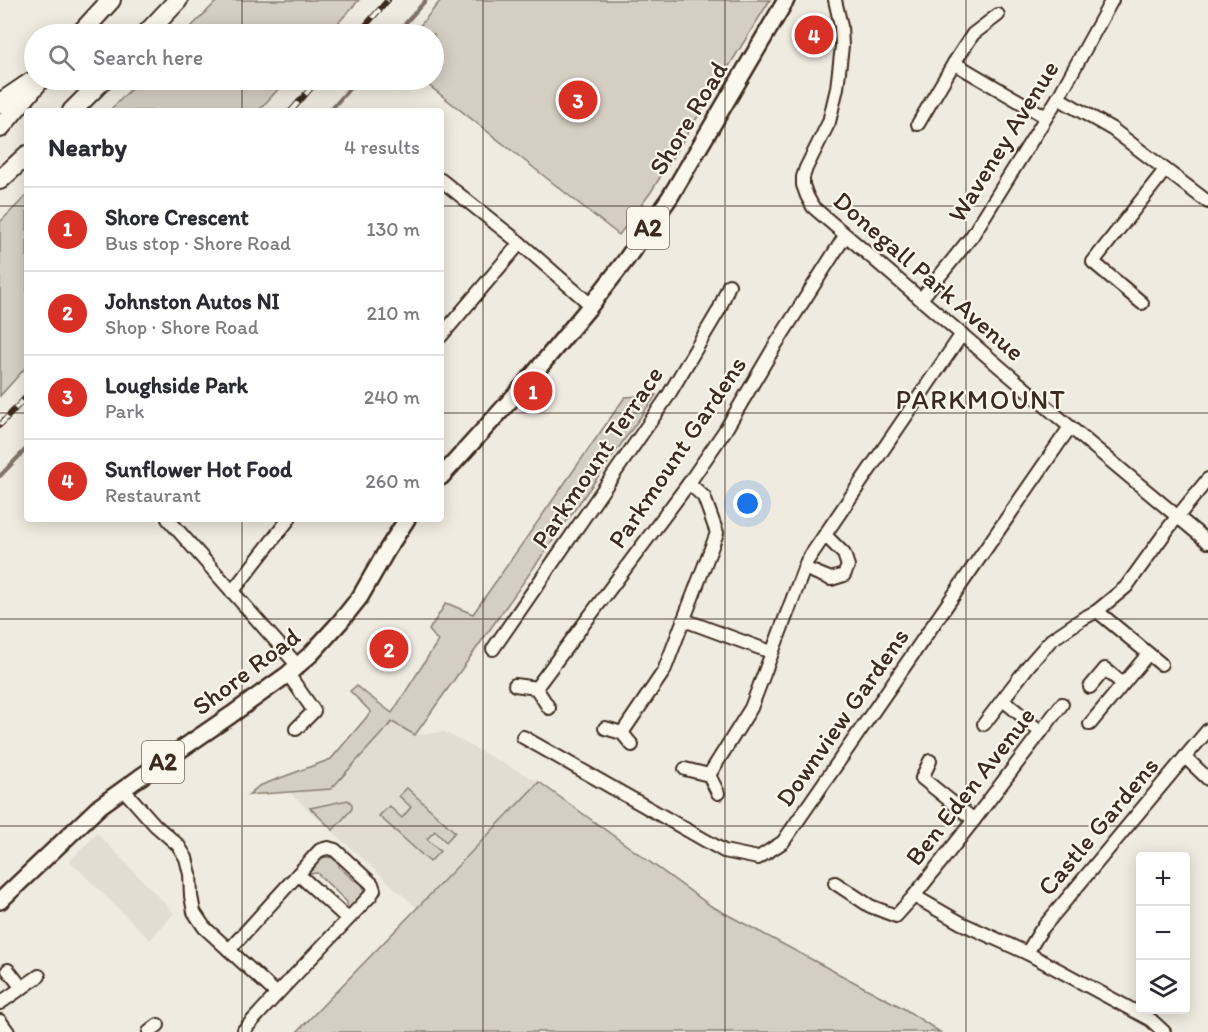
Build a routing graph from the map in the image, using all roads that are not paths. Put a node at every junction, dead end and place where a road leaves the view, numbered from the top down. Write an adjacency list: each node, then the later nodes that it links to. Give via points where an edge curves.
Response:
1 (111, 0): 7 (highway)
2 (178, 0): 8 (highway)
3 (786, 0): 29 (main road, Shore Road / A2, via 670,197)
4 (835, 0): 24 (street, Donegall Park Avenue, via 842,46 837,88 829,122 806,168 803,186 813,207)
5 (1112, 0): 13 (street, Waveney Avenue)
6 (998, 15): 9 (street, via 973,34)
7 (89, 24)
8 (155, 24)
9 (954, 63): 16 (street); 17 (street)
10 (24, 88): 14 (highway)
11 (30, 90): 18 (highway)
12 (93, 90): 15 (highway)
13 (1058, 98): 16 (street, Waveney Avenue); 20 (street, via 1112,129)
14 (0, 103)
15 (75, 108)
16 (1046, 117): 27 (street, Waveney Avenue, via 972,236)
17 (918, 124)
18 (0, 128)
19 (24, 158): 21 (highway)
20 (1165, 170): 23 (street); 28 (street, via 1093,262)
21 (0, 180)
22 (444, 183): 25 (street)
23 (1208, 202)
24 (845, 236): 27 (street, Donegall Park Avenue); 35 (street, Parkmount Gardens)
25 (520, 243): 29 (street); 30 (street)
26 (729, 285): 46 (street, Parkmount Terrace, via 719,310 668,396)
27 (921, 299): 31 (street, Donegall Park Avenue)
28 (1142, 303)
29 (591, 305): 33 (main road, Shore Road / A2)
30 (444, 332)
31 (962, 334): 32 (street, Donegall Park Avenue); 40 (street)
32 (1070, 427): 36 (street, Donegall Park Avenue); 65 (street, Downview Gardens, via 783,842 758,858 724,851)
33 (444, 474)
34 (1208, 479): 36 (street)
35 (689, 483): 45 (street, via 704,498 717,533); 54 (street, Parkmount Gardens)
36 (1178, 517): 41 (street, Donegall Park Avenue); 44 (street, via 1126,587)
37 (171, 522): 43 (street)
38 (287, 522): 43 (street)
39 (405, 522): 50 (main road, Shore Road / A2, via 360,597 324,641)
40 (825, 534): 42 (street); 42 (street, via 844,554 848,566 844,574 831,579)
41 (1208, 542)
42 (804, 568): 47 (street)
43 (232, 592): 50 (street)
44 (1097, 612): 48 (street); 55 (street, via 1052,640)
45 (684, 620): 47 (street); 64 (street, via 664,671)
46 (493, 649)
47 (771, 652): 70 (street, via 751,708)
48 (1148, 654): 49 (street); 51 (street)
49 (1161, 664)
50 (293, 670): 61 (street, via 314,711); 72 (main road, Shore Road / A2)
51 (1123, 684): 53 (street, via 1106,669); 59 (street)
52 (515, 685): 54 (street)
53 (1090, 687)
54 (536, 688): 57 (street)
55 (1002, 700): 58 (street); 63 (street)
56 (1062, 705): 63 (street, Ben Eden Avenue)
57 (549, 708)
58 (984, 724)
59 (1090, 724)
60 (605, 728): 64 (street)
61 (296, 729)
62 (1208, 730): 67 (street, Castle Gardens)
63 (1041, 732): 74 (street, Ben Eden Avenue)
64 (622, 733): 66 (street)
65 (523, 736)
66 (632, 745)
67 (1185, 757): 71 (street); 81 (street, Castle Gardens, via 1041,930)
68 (930, 761): 74 (street, via 922,778)
69 (685, 769): 70 (street)
70 (708, 775): 73 (street)
71 (1208, 779)
72 (123, 789): 78 (main road, Shore Road / A2); 80 (street, via 182,851 190,874 194,912)
73 (718, 792)
74 (974, 820): 77 (street, Ben Eden Avenue)
75 (298, 874): 79 (street); 79 (street, via 320,850 335,850 374,890); 80 (street)
76 (835, 883): 77 (street, Ben Eden Avenue, via 870,906 896,916)
77 (914, 896): 81 (street)
78 (0, 901)
79 (348, 919): 85 (street)
80 (229, 950): 85 (street)
81 (1027, 953): 90 (street, via 1151,1020)
82 (8, 970): 84 (street)
83 (39, 976): 84 (street)
84 (22, 988): 86 (street)
85 (277, 994): 88 (street)
86 (0, 1003)
87 (0, 1021): 89 (street)
88 (244, 1030)
89 (8, 1032)
90 (1164, 1032)

